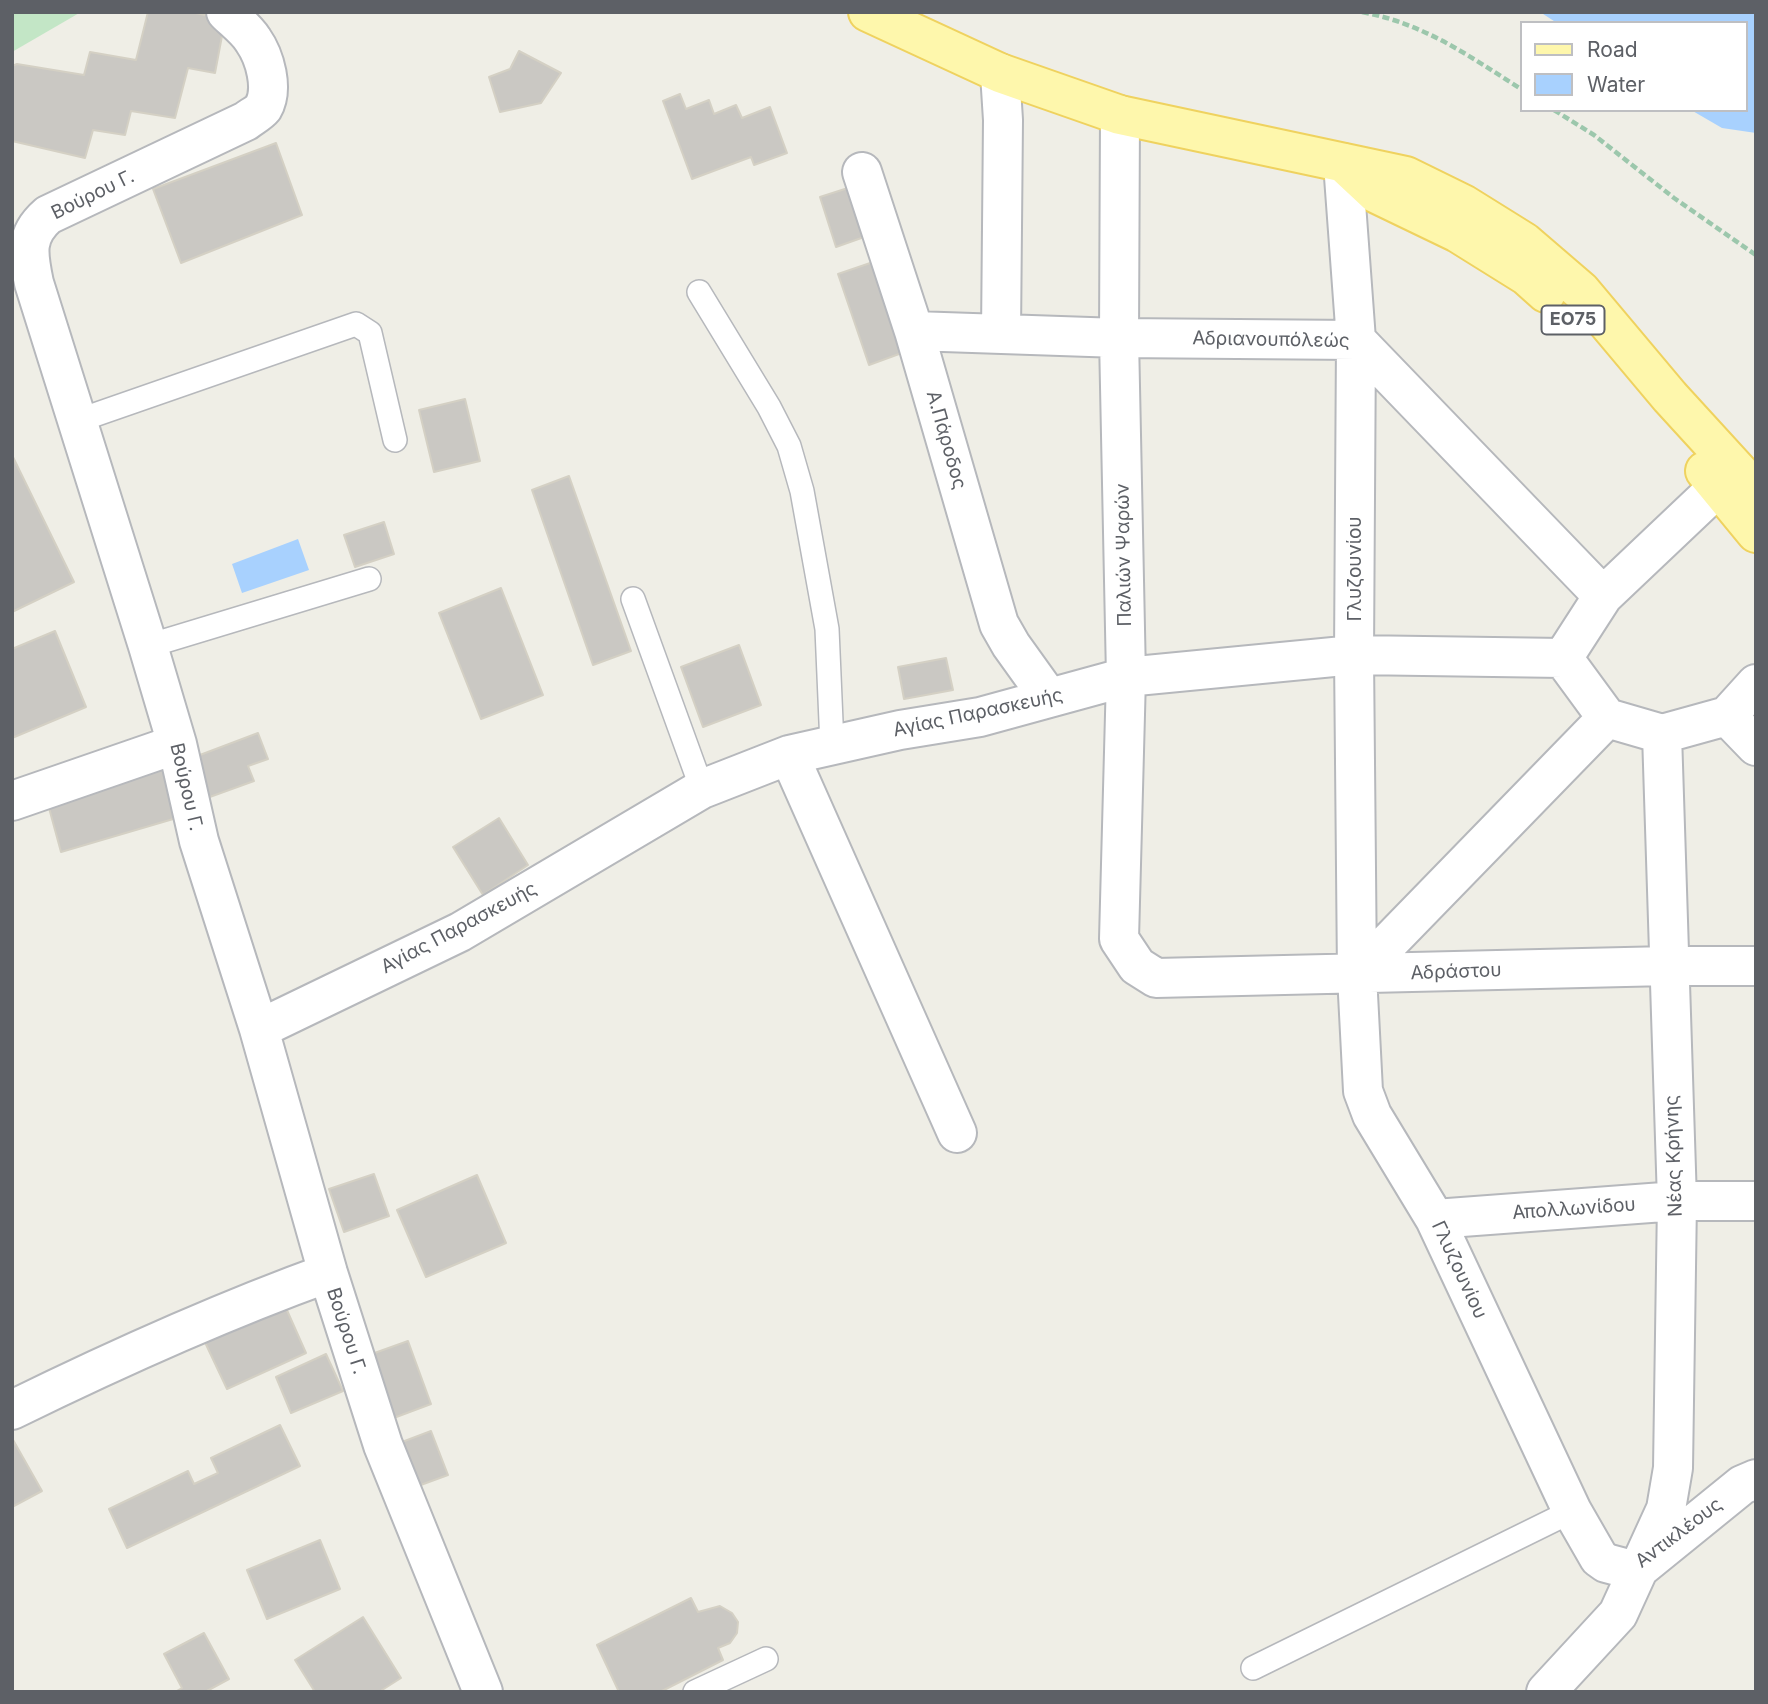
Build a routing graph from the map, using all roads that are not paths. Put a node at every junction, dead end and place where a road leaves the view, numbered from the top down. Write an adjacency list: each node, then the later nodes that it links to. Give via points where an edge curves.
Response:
1 (226, 12): 7 (street, Βούρου Γ., via 254,40 263,61 268,80 262,110 48,215)
2 (868, 12): 3 (main road)
3 (1000, 73): 4 (main road); 10 (street)
4 (1120, 116): 5 (main road); 11 (street, Παλιών Ψαρών)
5 (1343, 163): 12 (street, Γλυζουνίου); 15 (main road, ΕΟ75, via 1377,194 1458,233 1527,276)
6 (862, 172): 9 (street, Α.Πάροδος)
7 (21, 247): 13 (street, Βούρου Γ.)
8 (699, 292): 30 (lane, via 769,407 789,446 803,491 827,629)
9 (914, 331): 10 (street, Αδριανουπόλεώς); 25 (street, Α.Πάροδος, via 999,624)
10 (1001, 334): 11 (street, Αδριανουπόλεώς)
11 (1119, 338): 12 (street, Αδριανουπόλεώς); 23 (street, Παλιών Ψαρών)
12 (1356, 340): 18 (street, Αδριανουπόλεώς); 21 (street, Γλυζουνίου)
13 (77, 421): 14 (lane, via 356,324 370,333); 20 (street, Βούρου Γ.)
14 (395, 440)
15 (1737, 482): 16 (main road, ΕΟ75); 18 (street)
16 (1756, 533)
17 (369, 579): 20 (lane)
18 (1604, 596): 22 (street)
19 (634, 599): 33 (lane)
20 (148, 646): 29 (street, Βούρου Γ.)
21 (1354, 655): 22 (street, Αγίας Παρασκευής); 23 (street, Αγίας Παρασκευής); 37 (street, Γλυζουνίου)
22 (1563, 658): 27 (street)
23 (1126, 677): 25 (street, Αγίας Παρασκευής); 38 (street, Παλιών Ψαρών, via 1119,939 1137,967)
24 (1756, 684): 26 (street)
25 (1049, 698): 30 (street, Αγίας Παρασκευής, via 980,717)
26 (1727, 716): 28 (street); 31 (street)
27 (1607, 718): 28 (street); 37 (street)
28 (1662, 734): 35 (street, Νέας Κρήνης)
29 (177, 744): 34 (street); 39 (street, Βούρου Γ., via 199,841)
30 (832, 746): 32 (street, Αγίας Παρασκευής)
31 (1756, 746)
32 (789, 755): 33 (street, Αγίας Παρασκευής); 40 (street)
33 (702, 789): 39 (street, Αγίας Παρασκευής, via 460,932)
34 (12, 801)
35 (1668, 966): 36 (street, Αδράστου); 37 (street, Αδράστου); 42 (street, Νέας Κρήνης)
36 (1756, 966)
37 (1357, 975): 38 (street, Αδράστου); 43 (street, Γλυζουνίου, via 1363,1091 1372,1115)
38 (1156, 978)
39 (258, 1029): 44 (street, Βούρου Γ.)
40 (957, 1133)
41 (1756, 1200): 42 (street, Απολλωνίδου)
42 (1677, 1201): 43 (street, Απολλωνίδου); 49 (street, Νέας Κρήνης, via 1673,1468 1666,1509)
43 (1435, 1219): 47 (street, Γλυζουνίου)
44 (328, 1273): 45 (street, via 109,1362); 52 (street, Βούρου Γ., via 383,1445)
45 (12, 1410)
46 (1756, 1479): 49 (street, Αντικλέους, via 1742,1485)
47 (1572, 1511): 48 (street, Γλυζουνίου); 51 (lane)
48 (1598, 1558): 49 (street, Αντικλέους)
49 (1636, 1570): 54 (street, Νέας Κρήνης, via 1618,1614)
50 (766, 1660): 53 (lane)
51 (1253, 1668)
52 (483, 1692)
53 (695, 1692)
54 (1546, 1692)

